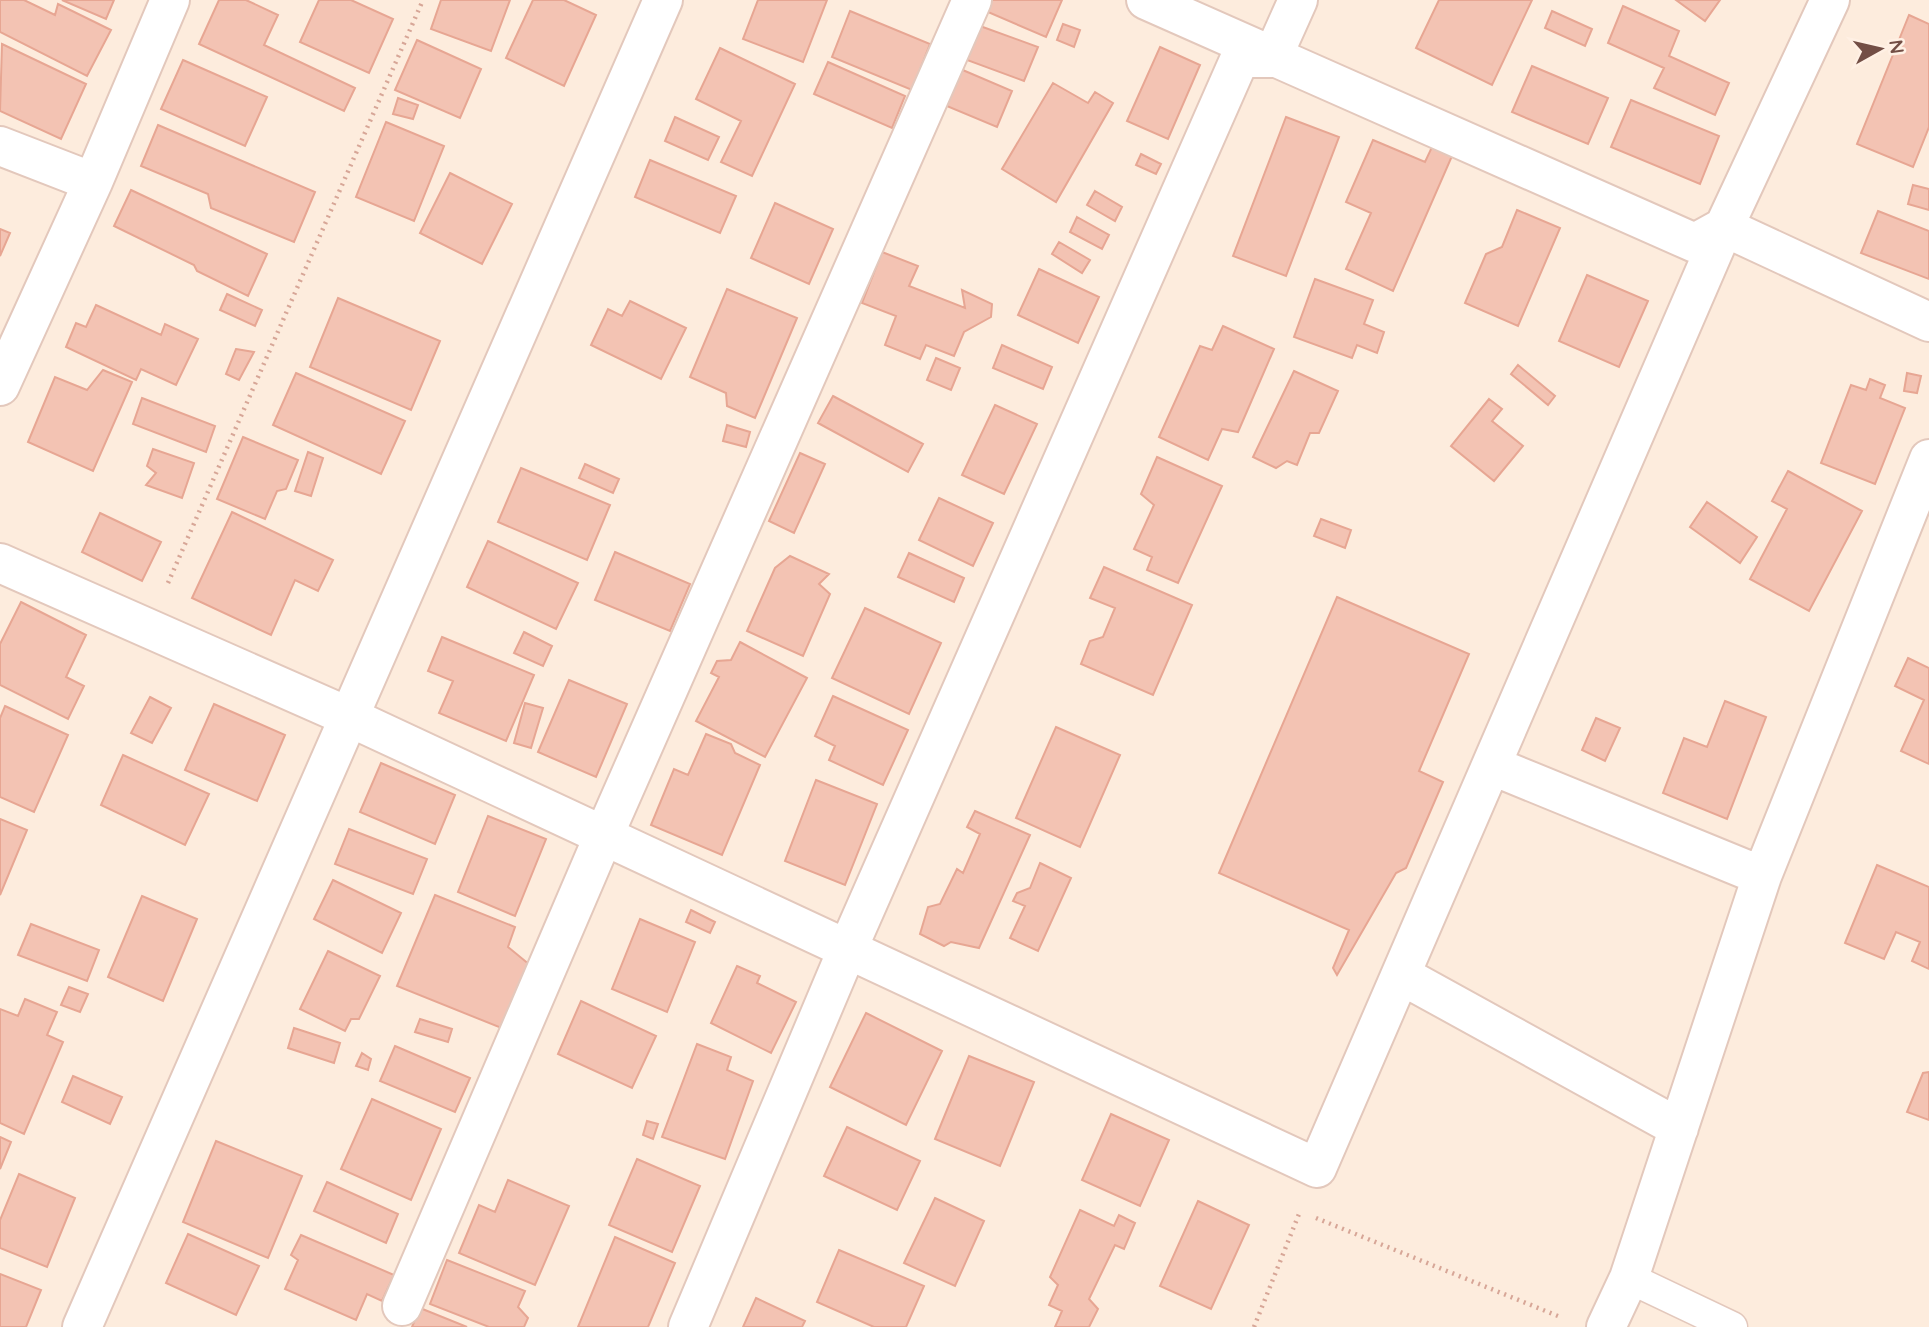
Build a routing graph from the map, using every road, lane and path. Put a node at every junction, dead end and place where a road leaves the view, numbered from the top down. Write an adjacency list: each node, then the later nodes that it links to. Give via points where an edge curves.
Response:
1 (170, 0): 10 (street)
2 (422, 0): 16 (path)
3 (663, 0): 17 (street)
4 (972, 0): 19 (street)
5 (1146, 0): 8 (street)
6 (1298, 0): 8 (street)
7 (1830, 0): 11 (street)
8 (1272, 58): 11 (street, via 1695,243); 21 (street, via 1240,58)
9 (0, 146): 10 (street)
10 (93, 182): 13 (street)
11 (1724, 227): 12 (street); 18 (street)
12 (1929, 321)
13 (0, 386)
14 (1929, 459): 20 (street)
15 (0, 563): 16 (street)
16 (149, 628): 17 (street)
17 (347, 716): 19 (street); 27 (street)
18 (1493, 766): 20 (street); 22 (street)
19 (604, 835): 21 (street); 25 (street)
20 (1762, 876): 23 (street)
21 (848, 948): 22 (street, via 1317,1168); 28 (street)
22 (1401, 975): 23 (street)
23 (1679, 1128): 24 (street)
24 (1629, 1278): 26 (street); 30 (lane)
25 (402, 1306)
26 (1589, 1324): 29 (path, via 1300,1211)
27 (82, 1327)
28 (688, 1327)
29 (1254, 1327)
30 (1732, 1327)

